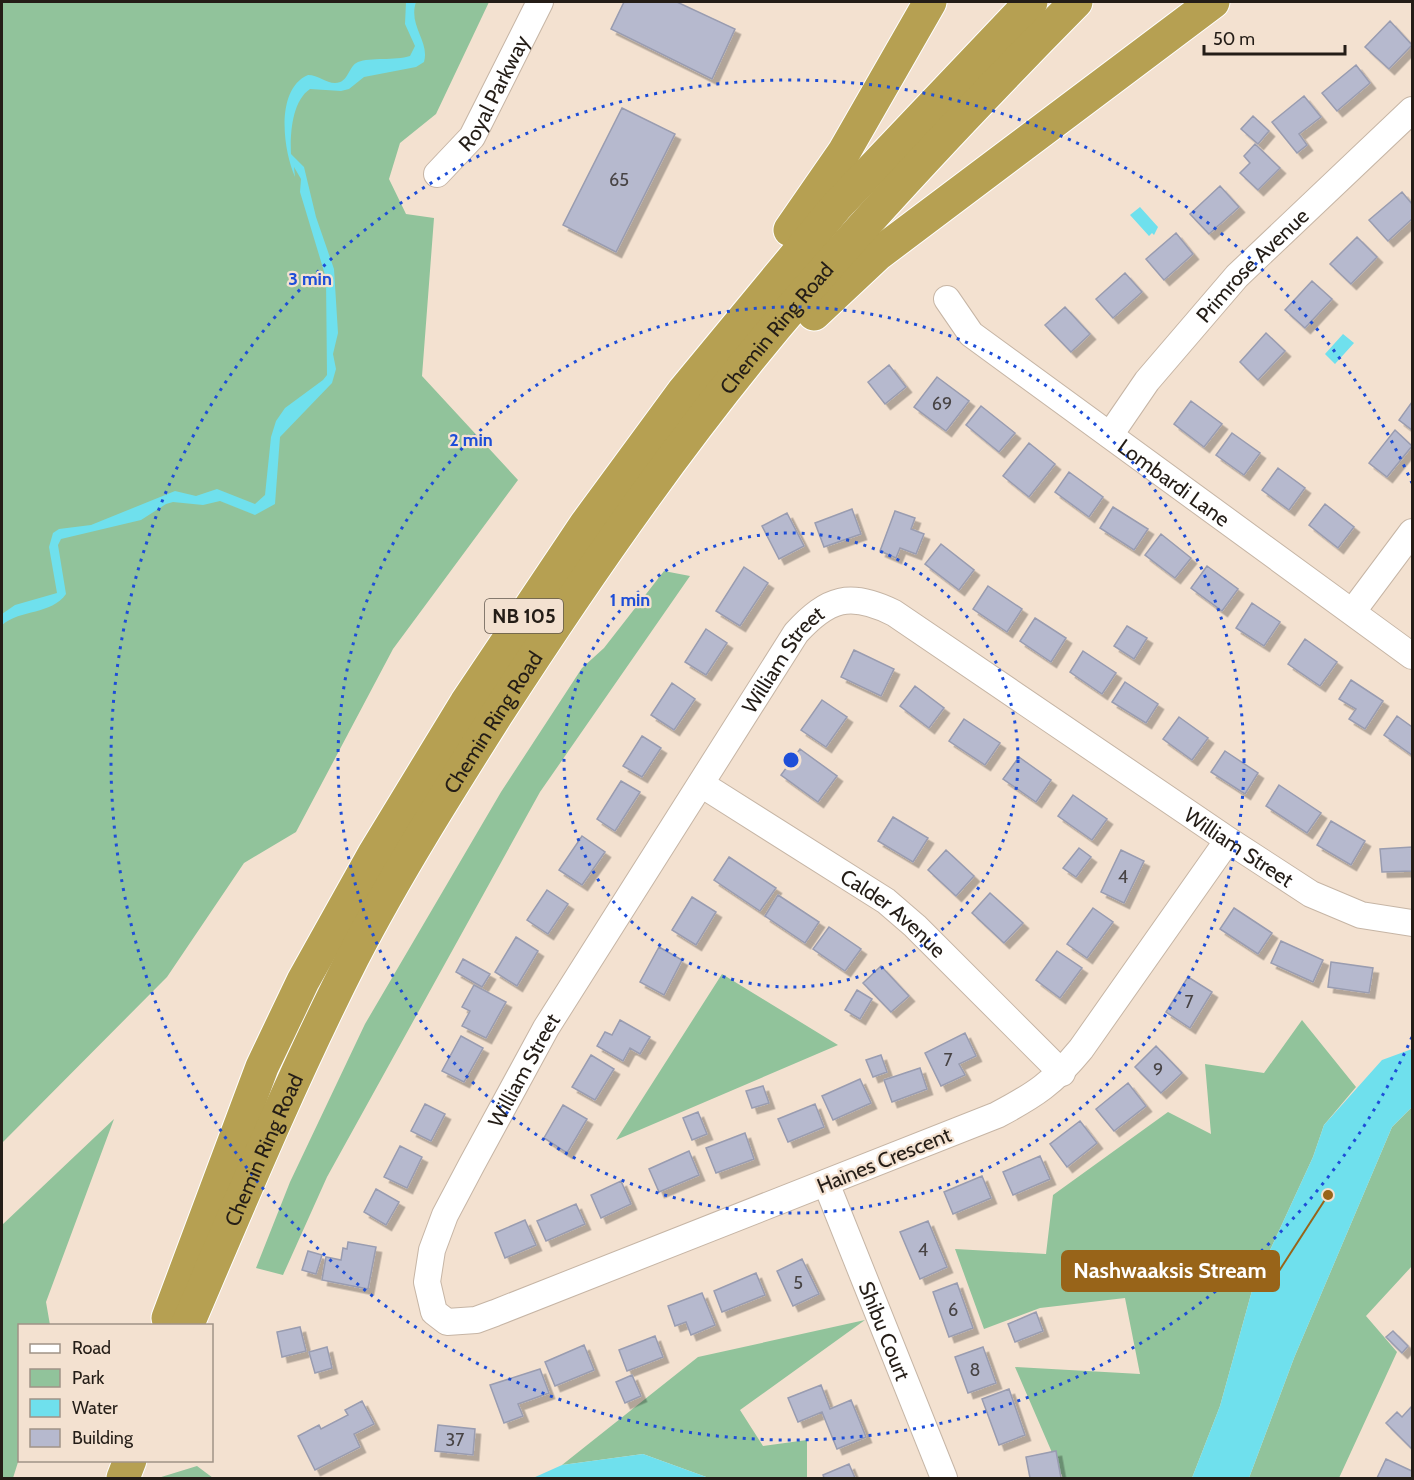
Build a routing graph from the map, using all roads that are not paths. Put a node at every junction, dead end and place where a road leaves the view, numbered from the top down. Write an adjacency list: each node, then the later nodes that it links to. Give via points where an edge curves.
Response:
1 (540, 2): 7 (street, Royal Parkway, via 472,137)
2 (930, 2): 10 (highway, via 844,153 661,400)
3 (1031, 2): 10 (highway, Chemin Ring Road / NB 105, via 836,207 683,392)
4 (1076, 2): 14 (highway, Chemin Ring Road / NB 105, via 979,100 800,298 692,434)
5 (1213, 2): 14 (highway, via 949,198 850,277 786,343)
6 (1413, 110): 9 (street, Primrose Avenue, via 1238,276 1147,381)
7 (437, 174)
8 (946, 299): 9 (street, Lombardi Lane, via 971,334)
9 (1110, 435): 12 (street, Lombardi Lane)
10 (586, 524): 21 (highway, Chemin Ring Road / NB 105, via 466,703 303,981 262,1067)
11 (1413, 532): 12 (street)
12 (1353, 611): 13 (street, Lombardi Lane)
13 (1413, 656)
14 (530, 664): 22 (highway, Chemin Ring Road / NB 105, via 456,780 354,956 303,1061)
15 (701, 784): 16 (street, William Street, via 808,620 840,600 871,601); 18 (street, Calder Avenue, via 886,901); 20 (street, William Street, via 546,1028 445,1215 427,1282)
16 (1228, 840): 17 (street, William Street, via 1326,902 1369,917); 18 (street, Haines Crescent)
17 (1413, 923)
18 (1062, 1073): 19 (street, Haines Crescent, via 1035,1095 997,1115)
19 (826, 1183): 20 (street, Haines Crescent, via 485,1317 447,1322); 27 (street, Shibu Court)
20 (434, 1312)
21 (167, 1324)
22 (189, 1324)
23 (121, 1462): 25 (highway)
24 (130, 1462): 26 (highway)
25 (116, 1479)
26 (123, 1479)
27 (944, 1479)

